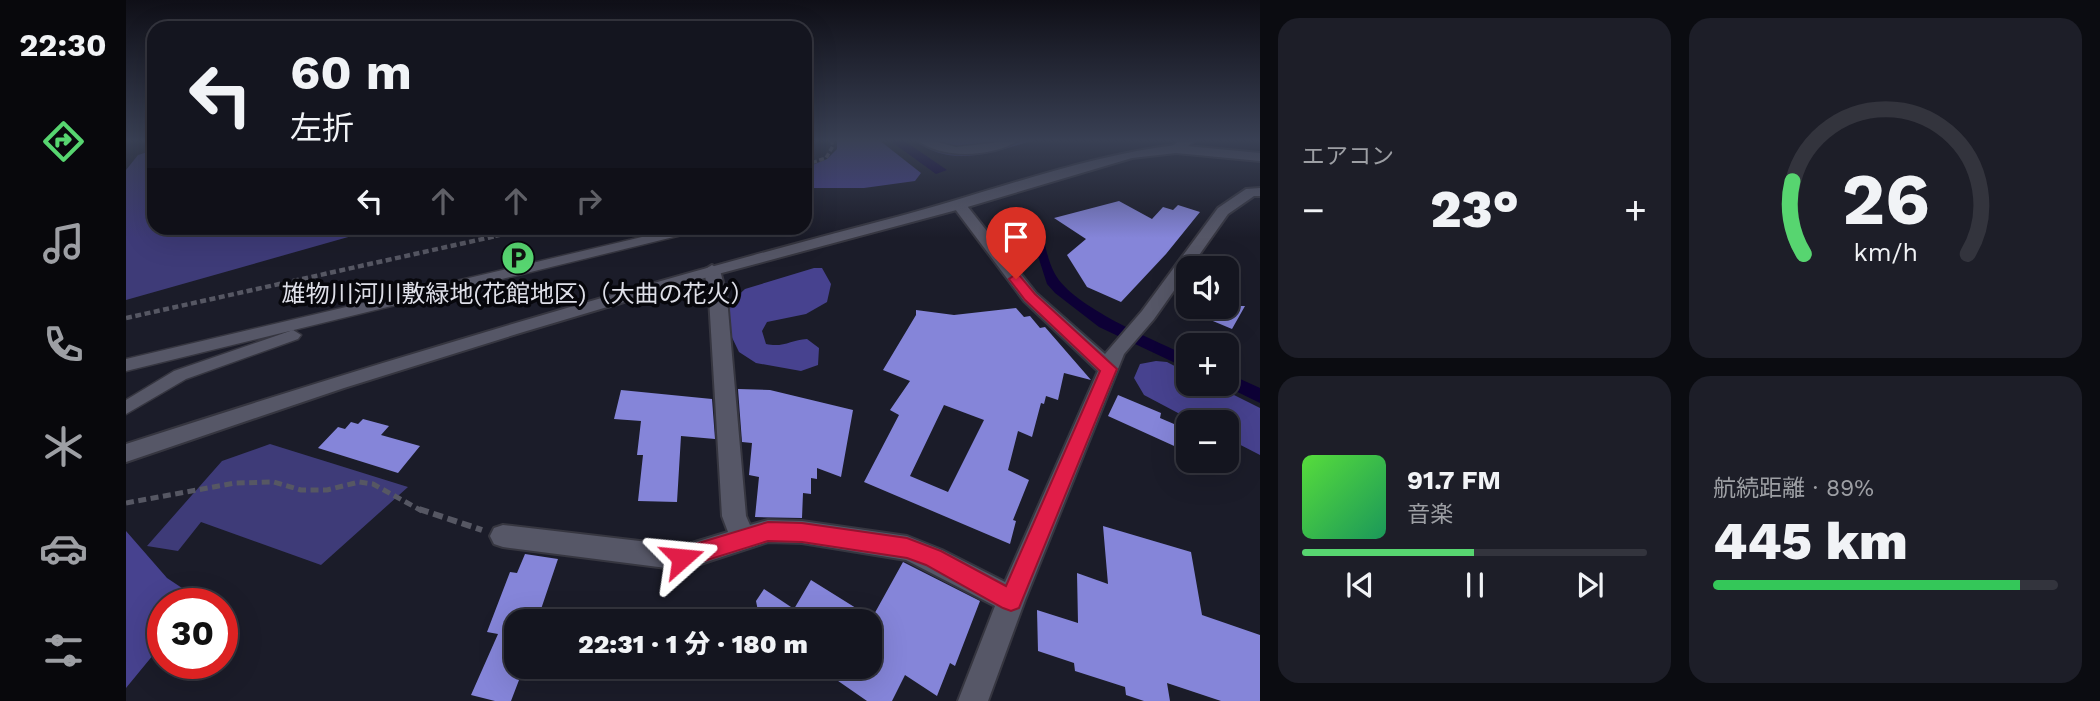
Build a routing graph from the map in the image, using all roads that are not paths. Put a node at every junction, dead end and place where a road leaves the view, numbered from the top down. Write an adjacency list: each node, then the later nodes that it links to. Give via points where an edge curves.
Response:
1 (1070, 173): 3 (street)
2 (1260, 192): 7 (street, via 1251,192 1223,211)
3 (959, 205): 5 (street); 7 (street, via 1030,297)
4 (665, 235): 6 (lane)
5 (712, 270): 10 (street, via 337,383); 12 (street, via 734,516)
6 (364, 309): 8 (lane); 9 (lane, via 180,375)
7 (1112, 361): 13 (street)
8 (126, 365)
9 (126, 408)
10 (126, 453)
11 (503, 536): 12 (street, via 682,558)
12 (744, 539): 13 (street, via 768,531 802,532 907,548)
13 (1011, 600): 14 (street)
14 (973, 701)

